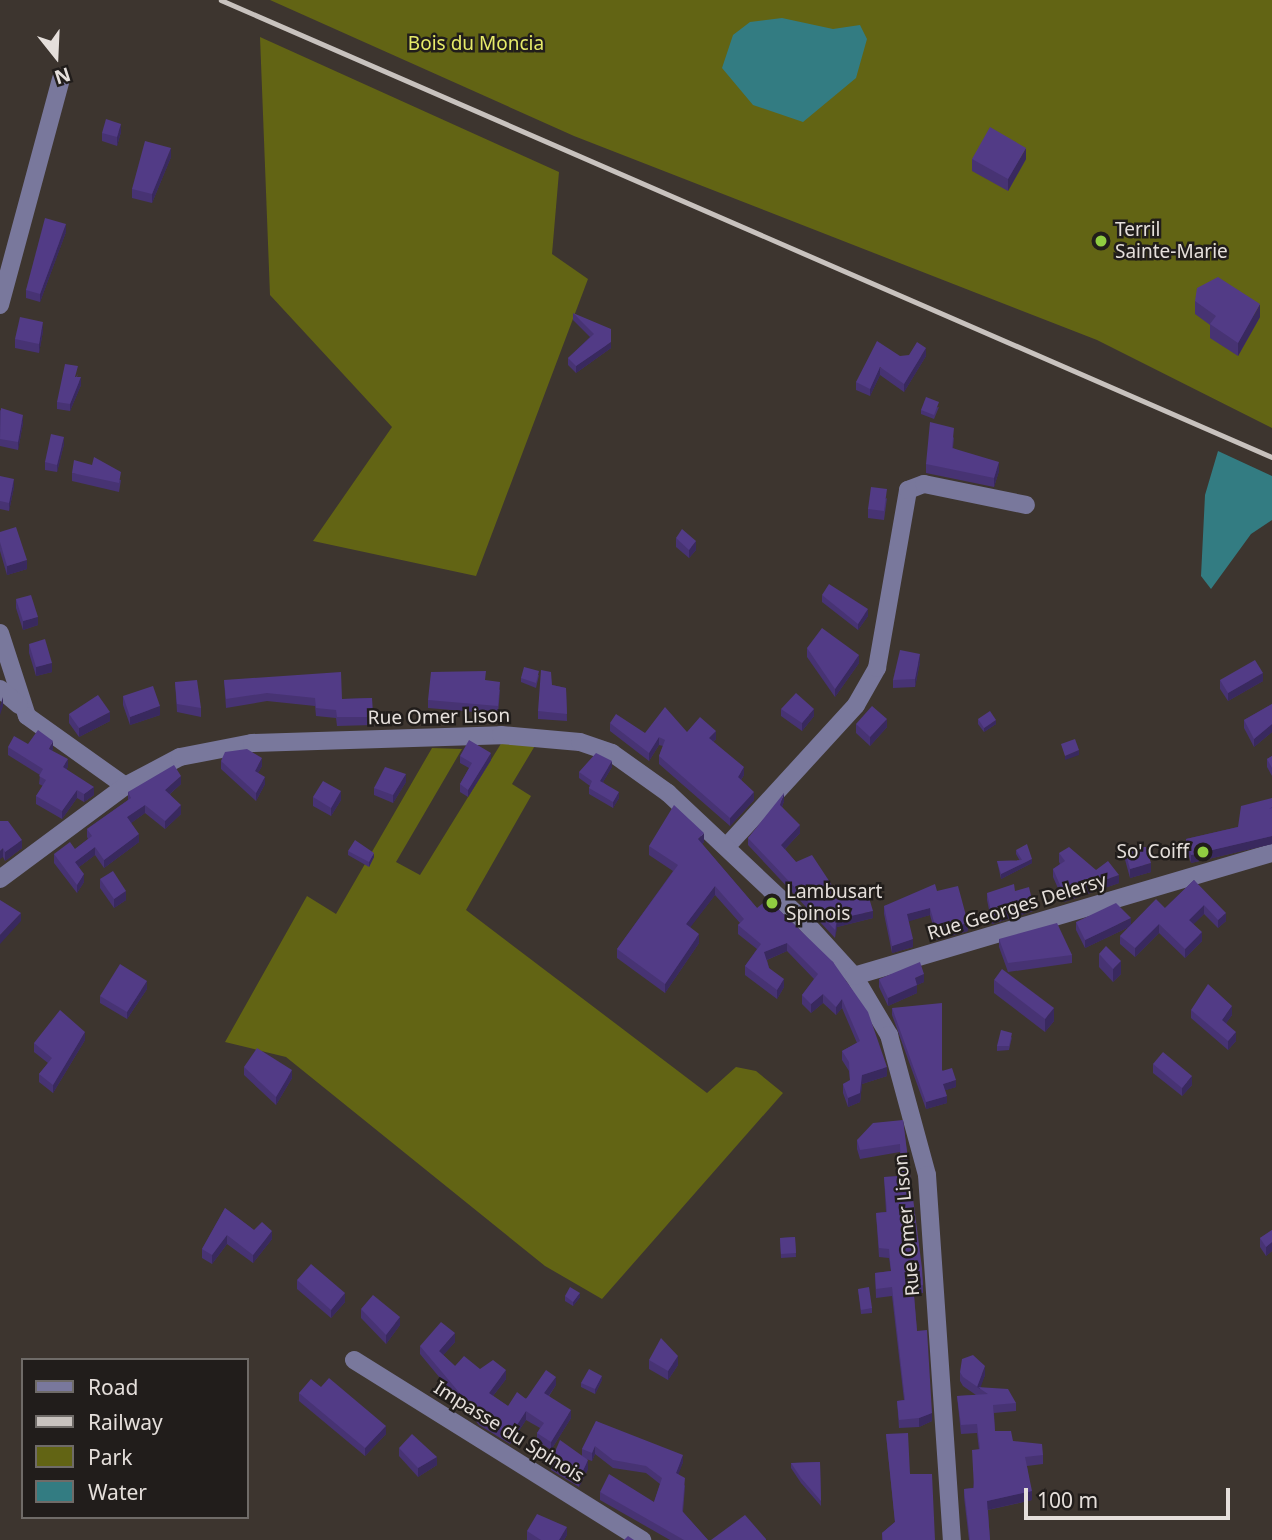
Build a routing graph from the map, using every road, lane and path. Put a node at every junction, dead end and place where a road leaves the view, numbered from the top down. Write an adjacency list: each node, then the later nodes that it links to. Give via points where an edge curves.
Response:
1 (61, 79): 2 (street)
2 (0, 305)
3 (1026, 505): 8 (street, via 924,484 908,490 877,668 856,705)
4 (0, 633): 6 (street)
5 (0, 689): 6 (street)
6 (19, 705): 7 (street)
7 (125, 786): 8 (street, Rue Omer Lison, via 180,757 252,743 501,735 580,742 612,753); 10 (street, Rue Omer Lison)
8 (727, 846): 11 (street, Rue Omer Lison)
9 (1272, 853): 11 (street, Rue Georges Delersy)
10 (0, 880)
11 (854, 976): 14 (street, Rue Omer Lison, via 889,1035 920,1135)
12 (354, 1360): 13 (street, Impasse du Spinois)
13 (642, 1540)
14 (952, 1540)

